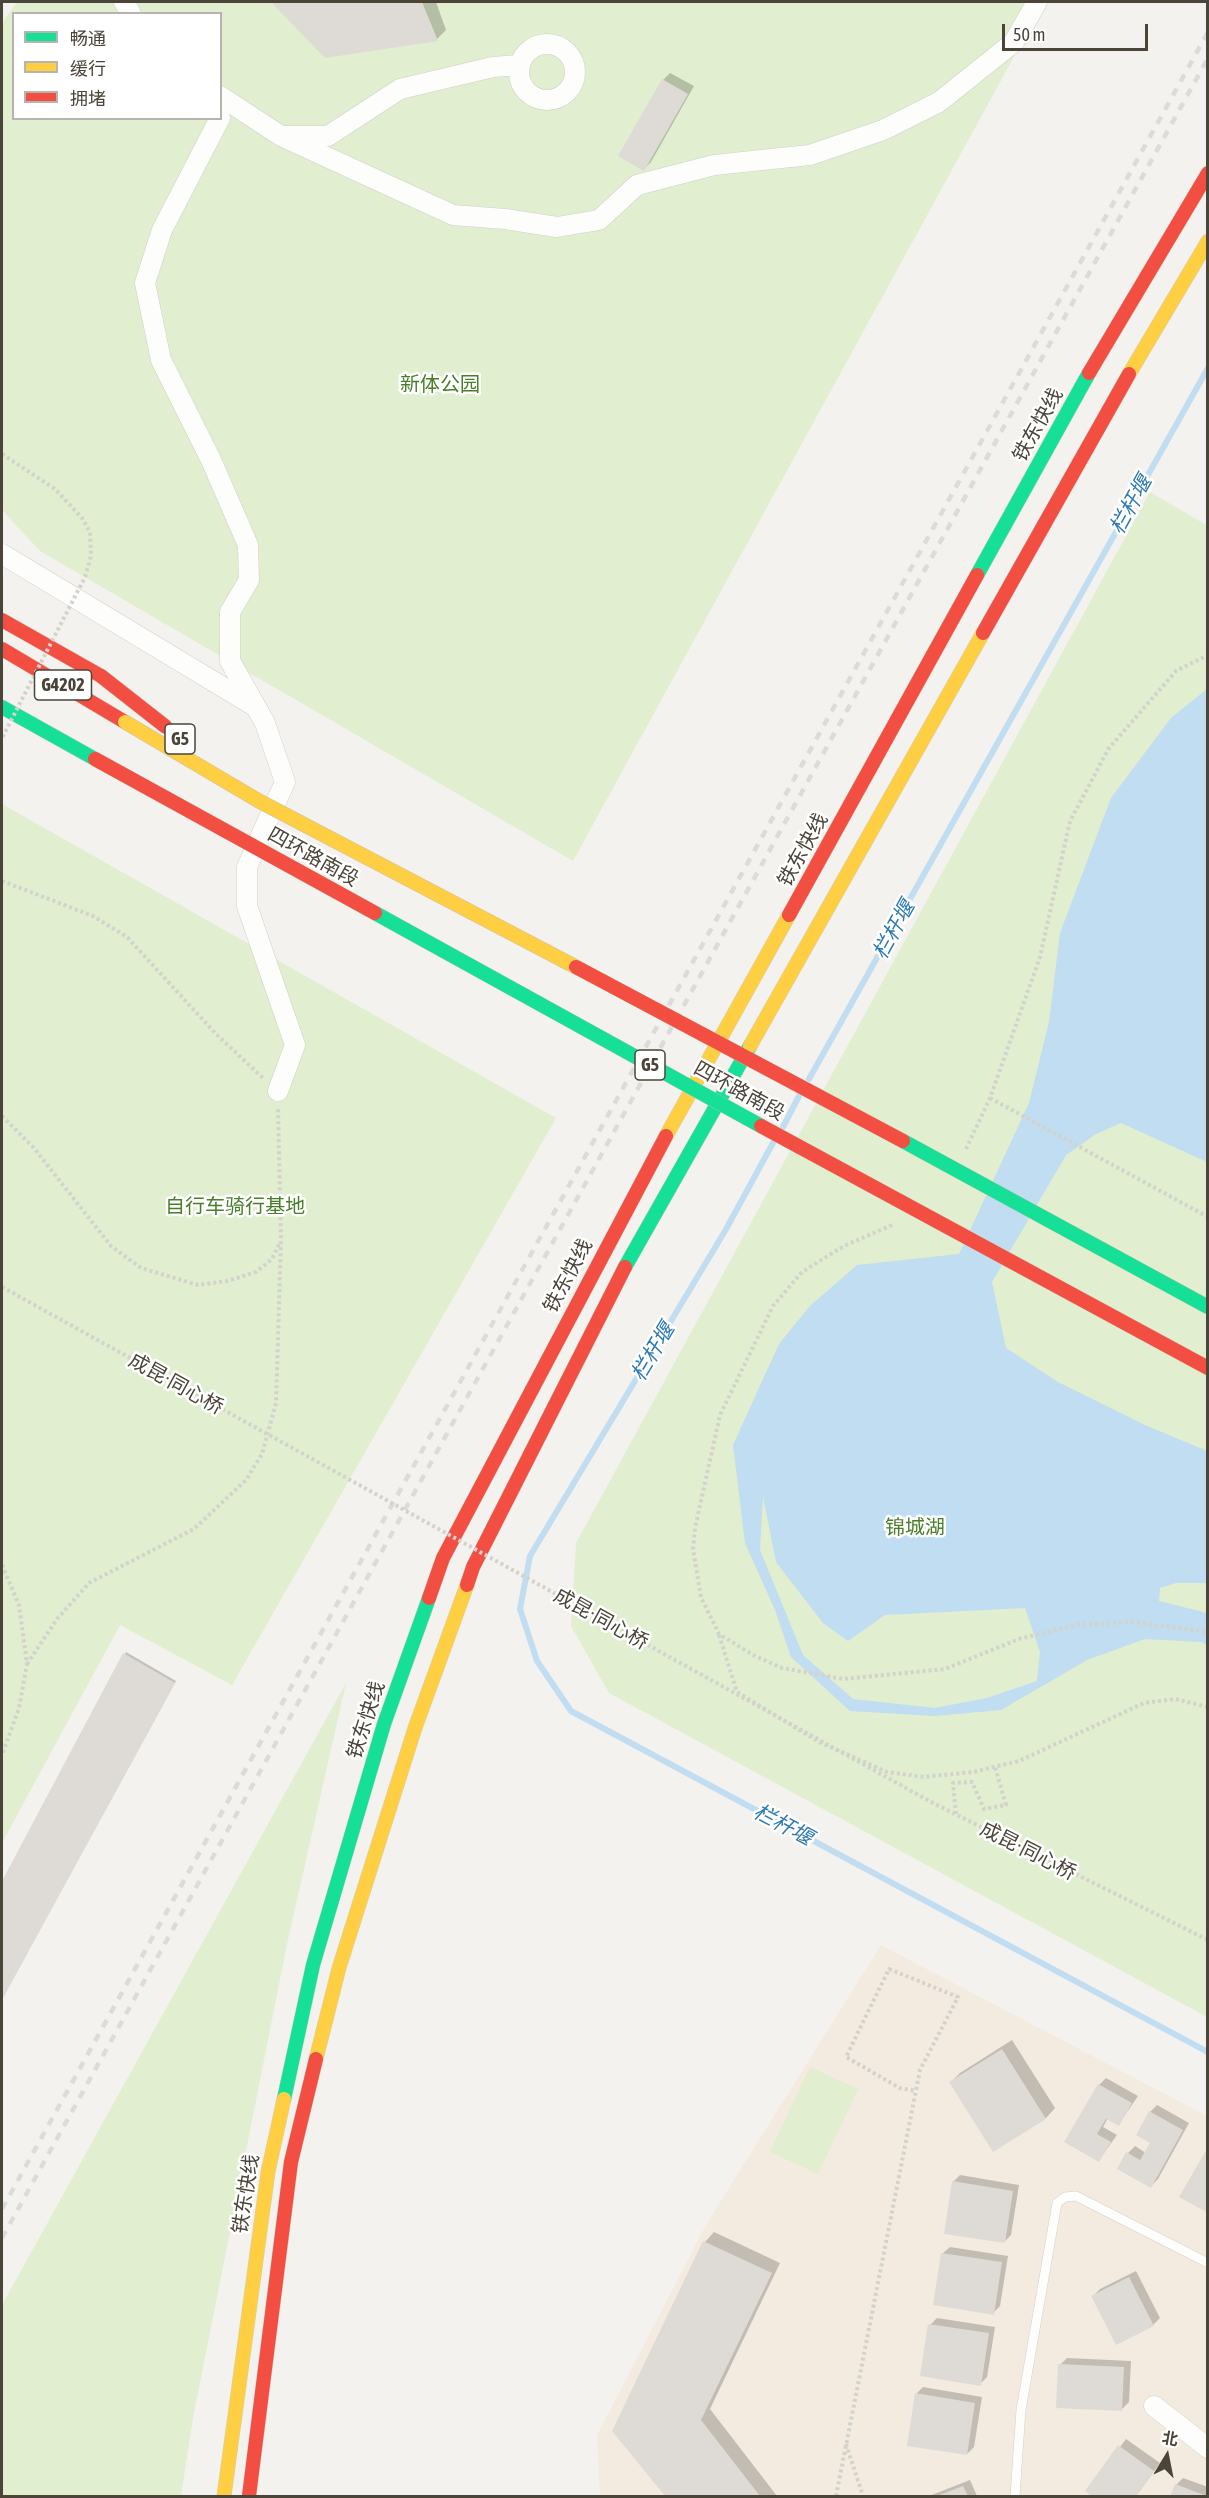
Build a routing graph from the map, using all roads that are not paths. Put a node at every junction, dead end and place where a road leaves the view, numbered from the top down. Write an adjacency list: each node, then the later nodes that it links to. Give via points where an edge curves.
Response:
1 (1037, 2): 5 (street, via 1014,42 939,102 883,130 810,155 714,165 637,185 599,220 557,227 453,215)
2 (520, 65): 5 (street, via 493,67 400,89 328,136)
3 (222, 109): 5 (street)
4 (217, 120): 12 (street, via 162,230 145,283 161,360 248,544 249,580 230,612 230,661)
5 (281, 136)
6 (1208, 173): 22 (main road, 铁东快线, via 1091,370 617,1225 443,1558 384,1724 313,1965 268,2172)
7 (1208, 242): 23 (main road, 铁东快线, via 1123,385 615,1285 473,1567 415,1728 339,1968 291,2162)
8 (2, 554): 12 (street)
9 (2, 620): 15 (main road, G5, bridge, via 101,676)
10 (2, 649): 15 (main road, 四环路南段 / G4202, bridge)
11 (2, 707): 14 (main road, G4202)
12 (256, 708): 16 (street, via 285,782 247,867 247,906 295,1045)
13 (2, 714): 14 (main road, G5)
14 (52, 736): 18 (main road, 四环路南段 / G5, bridge)
15 (259, 801): 17 (main road, 四环路南段 / G5, bridge, via 772,1070)
16 (278, 1091)
17 (1208, 1307)
18 (1208, 1368)
19 (1208, 2263): 24 (lane, via 1076,2196 1057,2203 1021,2410)
20 (1154, 2406): 21 (street)
21 (1208, 2448)
22 (224, 2496)
23 (249, 2496)
24 (1015, 2496)

